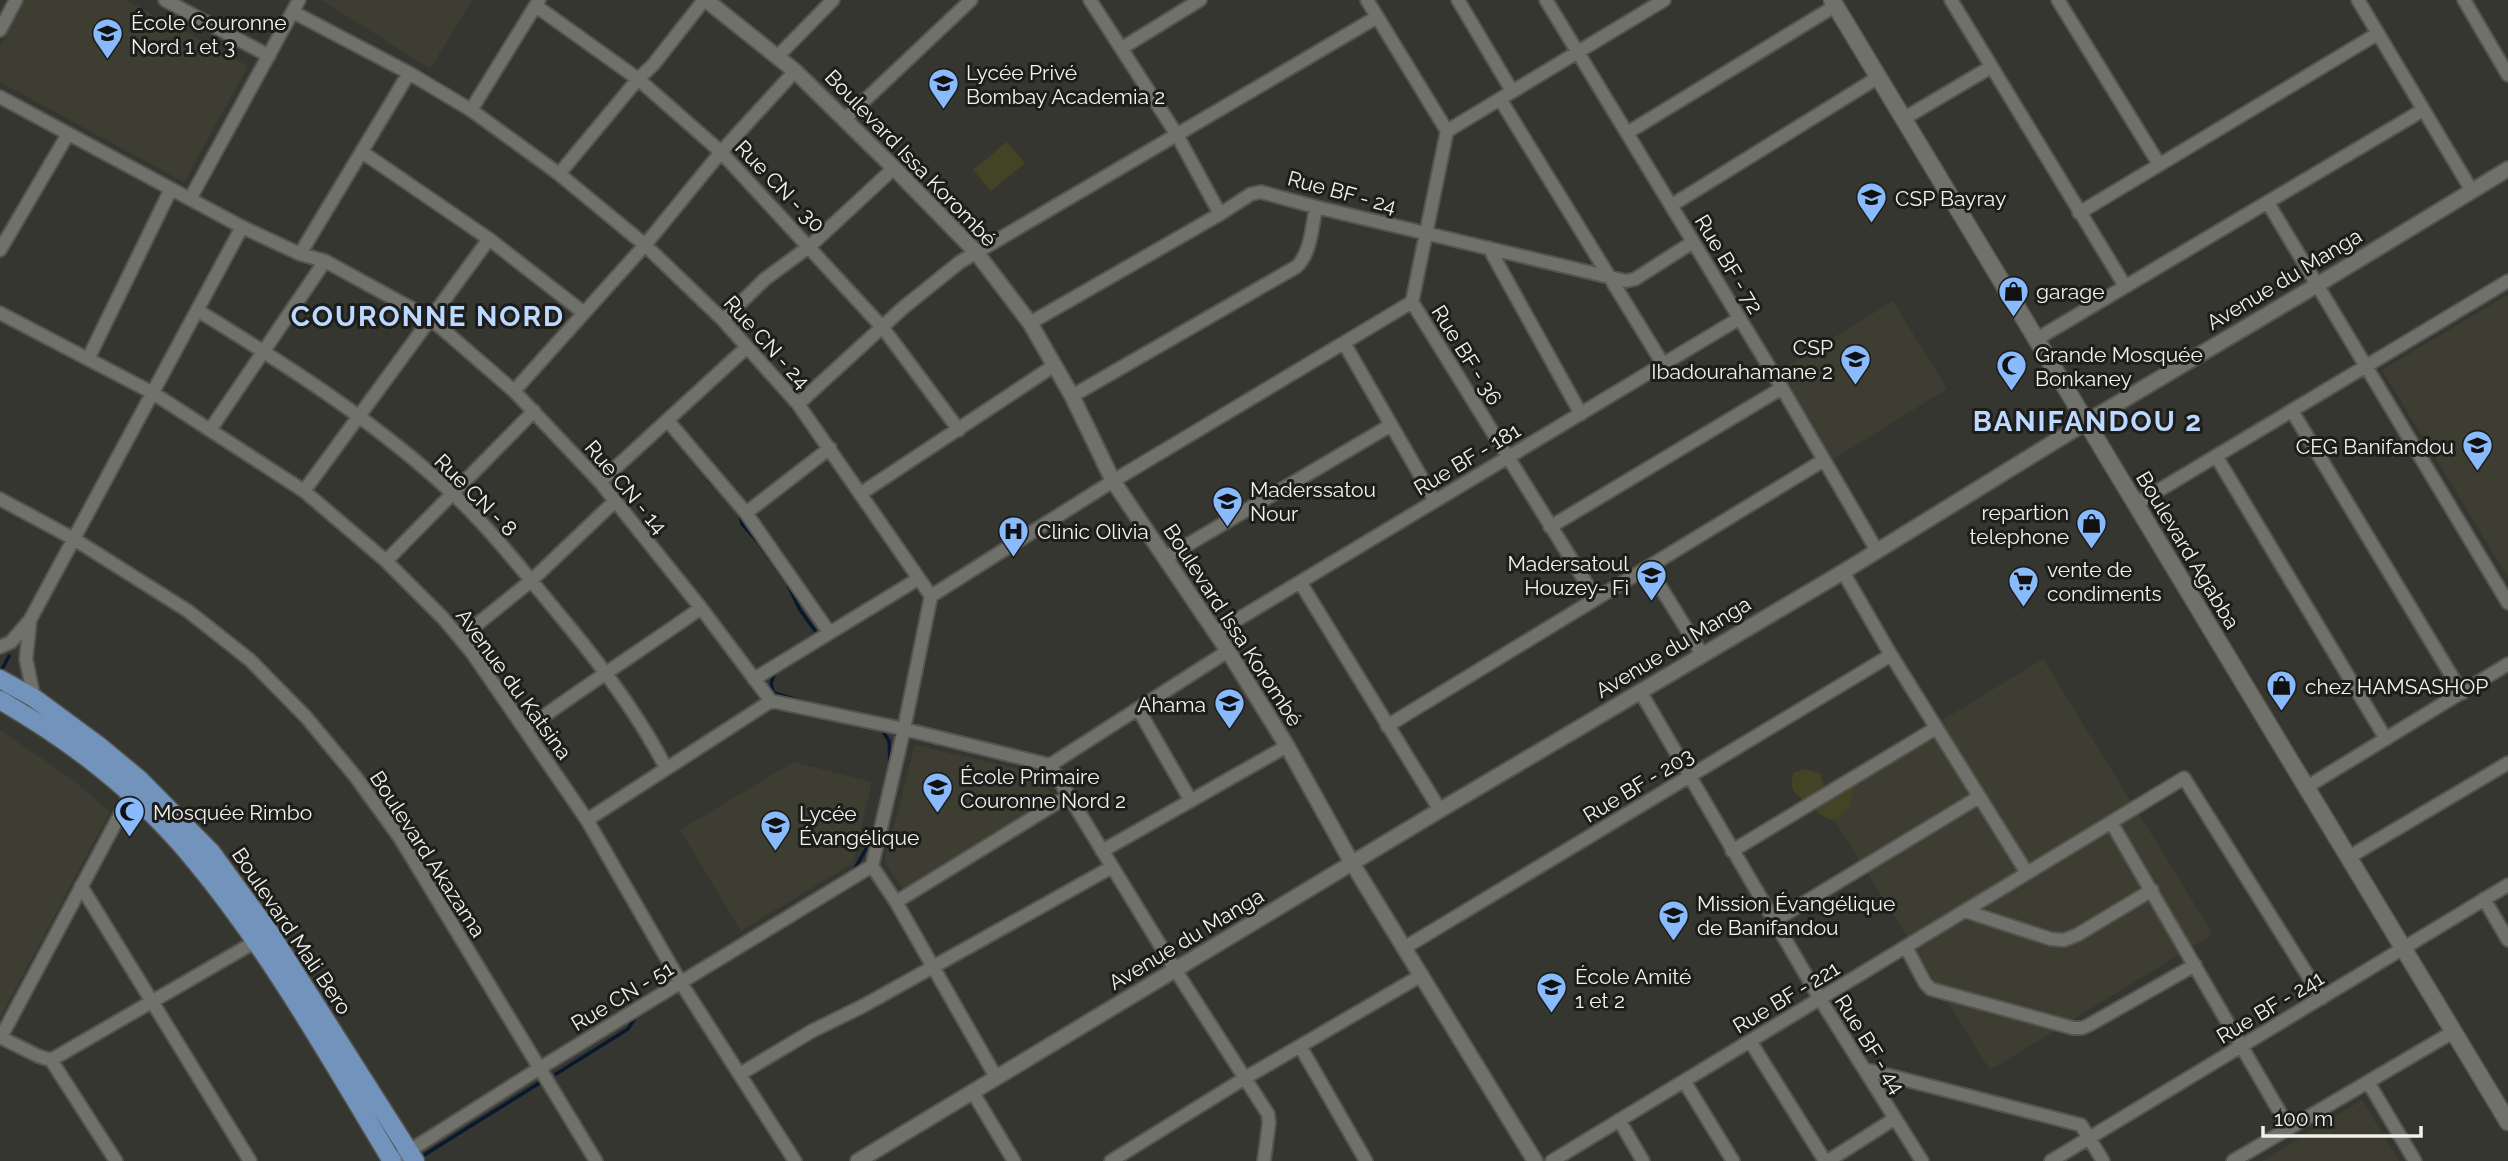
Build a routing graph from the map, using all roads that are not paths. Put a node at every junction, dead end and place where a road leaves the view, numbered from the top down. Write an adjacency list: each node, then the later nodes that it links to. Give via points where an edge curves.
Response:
1 (16, 0): 20 (street)
2 (705, 0): 25 (street, Boulevard Issa Korombé); 31 (street)
3 (833, 0): 25 (street)
4 (971, 0): 37 (street)
5 (1090, 0): 22 (street)
6 (1200, 0): 22 (street)
7 (1367, 0): 19 (street)
8 (1458, 0): 32 (street)
9 (1546, 0): 23 (street, Rue BF - 72)
10 (1664, 0): 23 (street)
11 (1951, 0): 26 (street)
12 (2058, 0): 45 (street)
13 (2358, 0): 21 (street)
14 (2464, 0): 29 (street)
15 (169, 1): 24 (street)
16 (538, 3): 31 (street, Rue CN - 30); 35 (street)
17 (1834, 3): 30 (main road, Boulevard Agabba); 40 (street)
18 (296, 6): 24 (street); 28 (street, Rue CN - 24)
19 (1377, 17): 39 (street); 42 (street)
20 (0, 30)
21 (2377, 34): 36 (street); 45 (street)
22 (1122, 48): 42 (street)
23 (1578, 52): 32 (street); 40 (street, Rue BF - 72)
24 (269, 56): 51 (street)
25 (777, 57): 27 (street, Boulevard Issa Korombé)
26 (1991, 67): 38 (street); 55 (street)
27 (795, 71): 37 (street, Boulevard Issa Korombé); 44 (street)
28 (409, 73): 35 (street, Rue CN - 24); 43 (street)
29 (2508, 75)
30 (1877, 78): 38 (main road, Boulevard Agabba); 53 (street)
31 (638, 79): 44 (street, Rue CN - 30); 48 (street)
32 (1512, 91): 34 (street)
33 (0, 97): 41 (street, Rue CN - 14)
34 (1500, 99): 39 (street); 68 (street)
35 (471, 110): 48 (street, Rue CN - 24)
36 (2423, 110): 50 (street); 52 (street)
37 (845, 119): 46 (street, Boulevard Issa Korombé)
38 (1903, 119): 81 (main road, Boulevard Agabba)
39 (1447, 131): 58 (street, Rue BF - 36)
40 (1627, 133): 53 (street, Rue BF - 72)
41 (68, 134): 49 (street, Rue CN - 14); 64 (street)
42 (1177, 135): 56 (street); 65 (street)
43 (362, 152): 59 (street); 66 (street)
44 (721, 152): 61 (street); 62 (street, Rue CN - 30)
45 (2159, 164): 55 (street)
46 (894, 168): 62 (street); 65 (street, Boulevard Issa Korombé)
47 (2508, 169): 50 (street, Avenue du Manga)
48 (559, 174): 61 (street, Rue CN - 24)
49 (171, 189): 51 (street, Rue CN - 14); 85 (street)
50 (2472, 191): 70 (street, Avenue du Manga)
51 (190, 199): 57 (street, Rue CN - 14)
52 (2268, 202): 70 (street); 71 (street)
53 (1672, 205): 60 (street, Rue BF - 72)
54 (1316, 207): 56 (street, Rue BF - 24, via 1261,192); 58 (street, Rue BF - 24); 92 (street, via 1307,251 1296,267)
55 (2079, 212): 71 (street)
56 (1220, 214): 79 (street, Rue BF - 24)
57 (242, 227): 66 (street, Rue CN - 14); 73 (street)
58 (1426, 234): 63 (street, Rue BF - 24); 72 (street, Rue BF - 36)
59 (489, 239): 75 (street); 77 (street)
60 (1693, 242): 68 (street, Rue BF - 24, via 1635,279); 76 (street, Rue BF - 72)
61 (645, 244): 75 (street); 78 (street, Rue CN - 24)
62 (810, 246): 78 (street, via 765,279); 80 (street, Rue CN - 30)
63 (1489, 248): 68 (street, Rue BF - 24); 96 (street)
64 (0, 250)
65 (976, 252): 79 (street, Boulevard Issa Korombé); 80 (street, via 944,273)
66 (300, 254): 67 (street, Rue CN - 14)
67 (325, 261): 77 (street, Rue CN - 14); 84 (street)
68 (1613, 279): 86 (street)
69 (2508, 281): 88 (street)
70 (2317, 285): 88 (street); 99 (street, Avenue du Manga)
71 (2125, 286): 81 (street)
72 (1412, 302): 82 (street); 104 (street, Rue BF - 36)
73 (197, 310): 84 (street, Rue CN - 8); 91 (street)
74 (0, 313): 85 (street, Avenue du Katsina)
75 (584, 313): 90 (street)
76 (1740, 318): 86 (street, Rue BF - 181); 89 (street, Rue BF - 72)
77 (431, 319): 90 (street, Rue CN - 14); 97 (street)
78 (723, 320): 83 (street, Rue CN - 24)
79 (1031, 323): 87 (street, Boulevard Issa Korombé)
80 (883, 328): 93 (street); 102 (street, Rue CN - 30)
81 (2035, 340): 99 (main road, Boulevard Agabba)
82 (1344, 343): 100 (street); 107 (street)
83 (747, 347): 93 (street, Rue CN - 24); 98 (street)
84 (263, 351): 97 (street, Rue CN - 8); 101 (street)
85 (88, 359): 91 (street, Avenue du Katsina)
86 (1663, 364): 96 (street, Rue BF - 181)
87 (1055, 365): 92 (street, Boulevard Issa Korombé); 102 (street)
88 (2366, 366): 95 (street); 129 (street)
89 (1782, 388): 106 (street, Rue BF - 72); 117 (street)
90 (514, 391): 94 (street, Rue CN - 14)
91 (153, 394): 101 (street, Avenue du Katsina); 118 (street)
92 (1072, 396): 107 (street, Boulevard Issa Korombé)
93 (797, 404): 103 (street, Rue CN - 24)
94 (534, 411): 108 (street, Rue CN - 14); 110 (street)
95 (2292, 411): 105 (street); 144 (street)
96 (1581, 414): 104 (street, Rue BF - 181)
97 (359, 416): 109 (street); 110 (street, Rue CN - 8)
98 (668, 421): 108 (street); 116 (street)
99 (2088, 421): 115 (main road, Boulevard Agabba); 119 (street, Avenue du Manga)
100 (1391, 425): 114 (street); 120 (street)
101 (210, 430): 109 (street, Avenue du Katsina)
102 (959, 430): 111 (street)
103 (830, 448): 111 (street, Rue CN - 24); 116 (street)
104 (1507, 456): 114 (street, Rue BF - 181); 117 (street, Rue BF - 36)
105 (2216, 456): 115 (street); 154 (street)
106 (1824, 460): 119 (street, Rue BF - 72); 122 (street)
107 (1113, 481): 120 (street, Boulevard Issa Korombé); 127 (street)
108 (600, 482): 113 (street, Rue CN - 14)
109 (304, 491): 121 (street, Avenue du Katsina)
110 (453, 494): 121 (street); 125 (street, Rue CN - 8)
111 (860, 494): 124 (street, Rue CN - 24)
112 (0, 499): 118 (street, Boulevard Akazama)
113 (615, 501): 125 (street); 130 (street, Rue CN - 14)
114 (1435, 501): 126 (street, Rue BF - 181)
115 (2136, 504): 160 (main road, Boulevard Agabba)
116 (746, 513): 132 (street)
117 (1550, 527): 128 (street, Rue BF - 36)
118 (74, 539): 131 (street); 201 (street, Boulevard Akazama, via 188,611 250,660 306,717 400,838)
119 (1876, 550): 123 (street, Avenue du Manga)
120 (1165, 558): 133 (street, Boulevard Issa Korombé)
121 (386, 561): 134 (street, Avenue du Katsina)
122 (1648, 567): 128 (street); 137 (street)
123 (1843, 572): 137 (street, Avenue du Manga); 138 (street)
124 (918, 579): 127 (street, Rue CN - 24); 132 (street)
125 (532, 580): 134 (street); 140 (street, Rue CN - 8)
126 (1300, 582): 133 (street, Rue BF - 181); 150 (street)
127 (931, 596): 153 (street)
128 (1596, 599): 150 (street)
129 (2508, 603)
130 (701, 608): 140 (street); 142 (street, Rue CN - 14)
131 (30, 621): 135 (street); 147 (street, via 26,659)
132 (829, 632): 142 (street)
133 (1215, 633): 136 (street, Boulevard Issa Korombé)
134 (460, 638): 152 (street, Avenue du Katsina)
135 (0, 647)
136 (1228, 652): 148 (street); 155 (street, Boulevard Issa Korombé)
137 (1702, 654): 143 (street, Avenue du Manga)
138 (1891, 655): 151 (street); 159 (street, Rue BF - 203)
139 (2508, 664): 144 (street)
140 (608, 674): 152 (street); 158 (street, Rue CN - 8)
141 (0, 679): 147 (main road, Boulevard Mali Bero)
142 (754, 679): 146 (street, Rue CN - 14)
143 (1640, 691): 159 (street, Rue BF - 44); 165 (street, Avenue du Manga)
144 (2462, 693): 154 (street)
145 (0, 700): 147 (main road, Boulevard Mali Bero)
146 (771, 701): 153 (street); 158 (street)
147 (29, 706): 149 (street); 161 (main road, Boulevard Mali Bero); 182 (main road, Boulevard Mali Bero, via 141,780 211,852)
148 (1138, 709): 157 (street); 164 (street)
149 (0, 714)
150 (1387, 726): 165 (street)
151 (1936, 728): 163 (street); 169 (street)
152 (526, 729): 166 (street, Avenue du Katsina)
153 (904, 729): 157 (street); 172 (street)
154 (2386, 739): 160 (street)
155 (1287, 746): 164 (street); 171 (street, Boulevard Issa Korombé)
156 (2508, 763): 170 (street)
157 (1050, 765): 162 (street)
158 (666, 768): 166 (street)
159 (1689, 776): 169 (street, Rue BF - 44); 185 (street, Rue BF - 203)
160 (2305, 788): 170 (main road, Boulevard Agabba)
161 (131, 794): 176 (street); 182 (main road, Boulevard Mali Bero)
162 (1068, 796): 168 (street); 179 (street)
163 (1979, 797): 174 (street); 181 (street)
164 (1191, 801): 168 (street)
165 (1440, 810): 171 (street, Avenue du Manga)
166 (587, 820): 191 (street, Avenue du Katsina)
167 (2111, 822): 174 (street, Rue BF - 221); 177 (street); 192 (street, Rue BF - 221, via 2184,778)
168 (1102, 851): 173 (street)
169 (1732, 851): 181 (street, Rue BF - 44)
170 (2349, 857): 186 (main road, Boulevard Agabba)
171 (1352, 863): 185 (street, Boulevard Issa Korombé); 189 (street, Avenue du Manga)
172 (872, 866): 179 (street); 191 (street, Rue CN - 51)
173 (1112, 867): 188 (street); 189 (street)
174 (2027, 873): 180 (street, Rue BF - 221)
175 (2508, 885): 178 (street, Rue BF - 241)
176 (81, 886): 194 (street); 196 (street)
177 (2152, 890): 180 (street, via 2064,940); 187 (street)
178 (2484, 900): 183 (street); 186 (street, Rue BF - 241)
179 (896, 902): 188 (street)
180 (1965, 911): 184 (street, Rue BF - 221)
181 (1774, 921): 193 (street, Rue BF - 44)
182 (263, 937): 194 (street); 214 (main road, Boulevard Mali Bero)
183 (2508, 940)
184 (1906, 947): 187 (street, via 1931,989 2073,1028 2089,1025); 193 (street, Rue BF - 221)
185 (1404, 948): 190 (street, Boulevard Issa Korombé)
186 (2403, 949): 192 (street, Rue BF - 241); 195 (main road, Boulevard Agabba)
187 (2194, 965): 199 (street)
188 (933, 967): 203 (street); 204 (street)
189 (1176, 971): 204 (street, Avenue du Manga); 205 (street)
190 (1422, 975): 198 (street); 224 (street, Boulevard Issa Korombé)
191 (681, 984): 201 (street, Rue CN - 51); 203 (street, Avenue du Katsina)
192 (2322, 998): 199 (street, Rue BF - 241)
193 (1820, 999): 197 (street, Rue BF - 221); 202 (street, Rue BF - 44)
194 (152, 1001): 200 (street); 216 (street)
195 (2453, 1032): 207 (street); 211 (main road, Boulevard Agabba)
196 (0, 1037): 200 (street)
197 (1751, 1041): 206 (street, Rue BF - 221); 228 (street)
198 (1300, 1046): 205 (street); 223 (street)
199 (2242, 1046): 212 (street); 213 (street, Rue BF - 241)
200 (51, 1060): 215 (street)
201 (540, 1068): 214 (street, Rue CN - 51); 217 (street, Boulevard Akazama)
202 (1864, 1069): 209 (street, Rue BF - 44); 213 (street, via 2081,1125)
203 (740, 1074): 218 (street, Avenue du Katsina)
204 (996, 1077): 208 (street, Avenue du Manga)
205 (1245, 1077): 221 (street); 222 (street, via 1268,1114)
206 (1684, 1081): 210 (street, Rue BF - 221); 227 (street)
207 (2368, 1082): 212 (street); 233 (street)
208 (972, 1091): 219 (street, Avenue du Manga); 220 (street)
209 (1894, 1119): 228 (street); 229 (street, Rue BF - 44)
210 (1619, 1120): 225 (street, Rue BF - 221); 226 (street)
211 (2508, 1122)
212 (2289, 1128): 232 (street)
213 (2089, 1138): 230 (street, Rue BF - 241); 231 (street)
214 (402, 1159)
215 (116, 1161)
216 (250, 1161)
217 (596, 1161)
218 (795, 1161)
219 (858, 1161)
220 (1014, 1161)
221 (1111, 1161)
222 (1264, 1161)
223 (1366, 1161)
224 (1535, 1161)
225 (1552, 1161)
226 (1643, 1161)
227 (1733, 1161)
228 (1827, 1161)
229 (1922, 1161)
230 (2051, 1161)
231 (2103, 1161)
232 (2234, 1161)
233 (2415, 1161)

